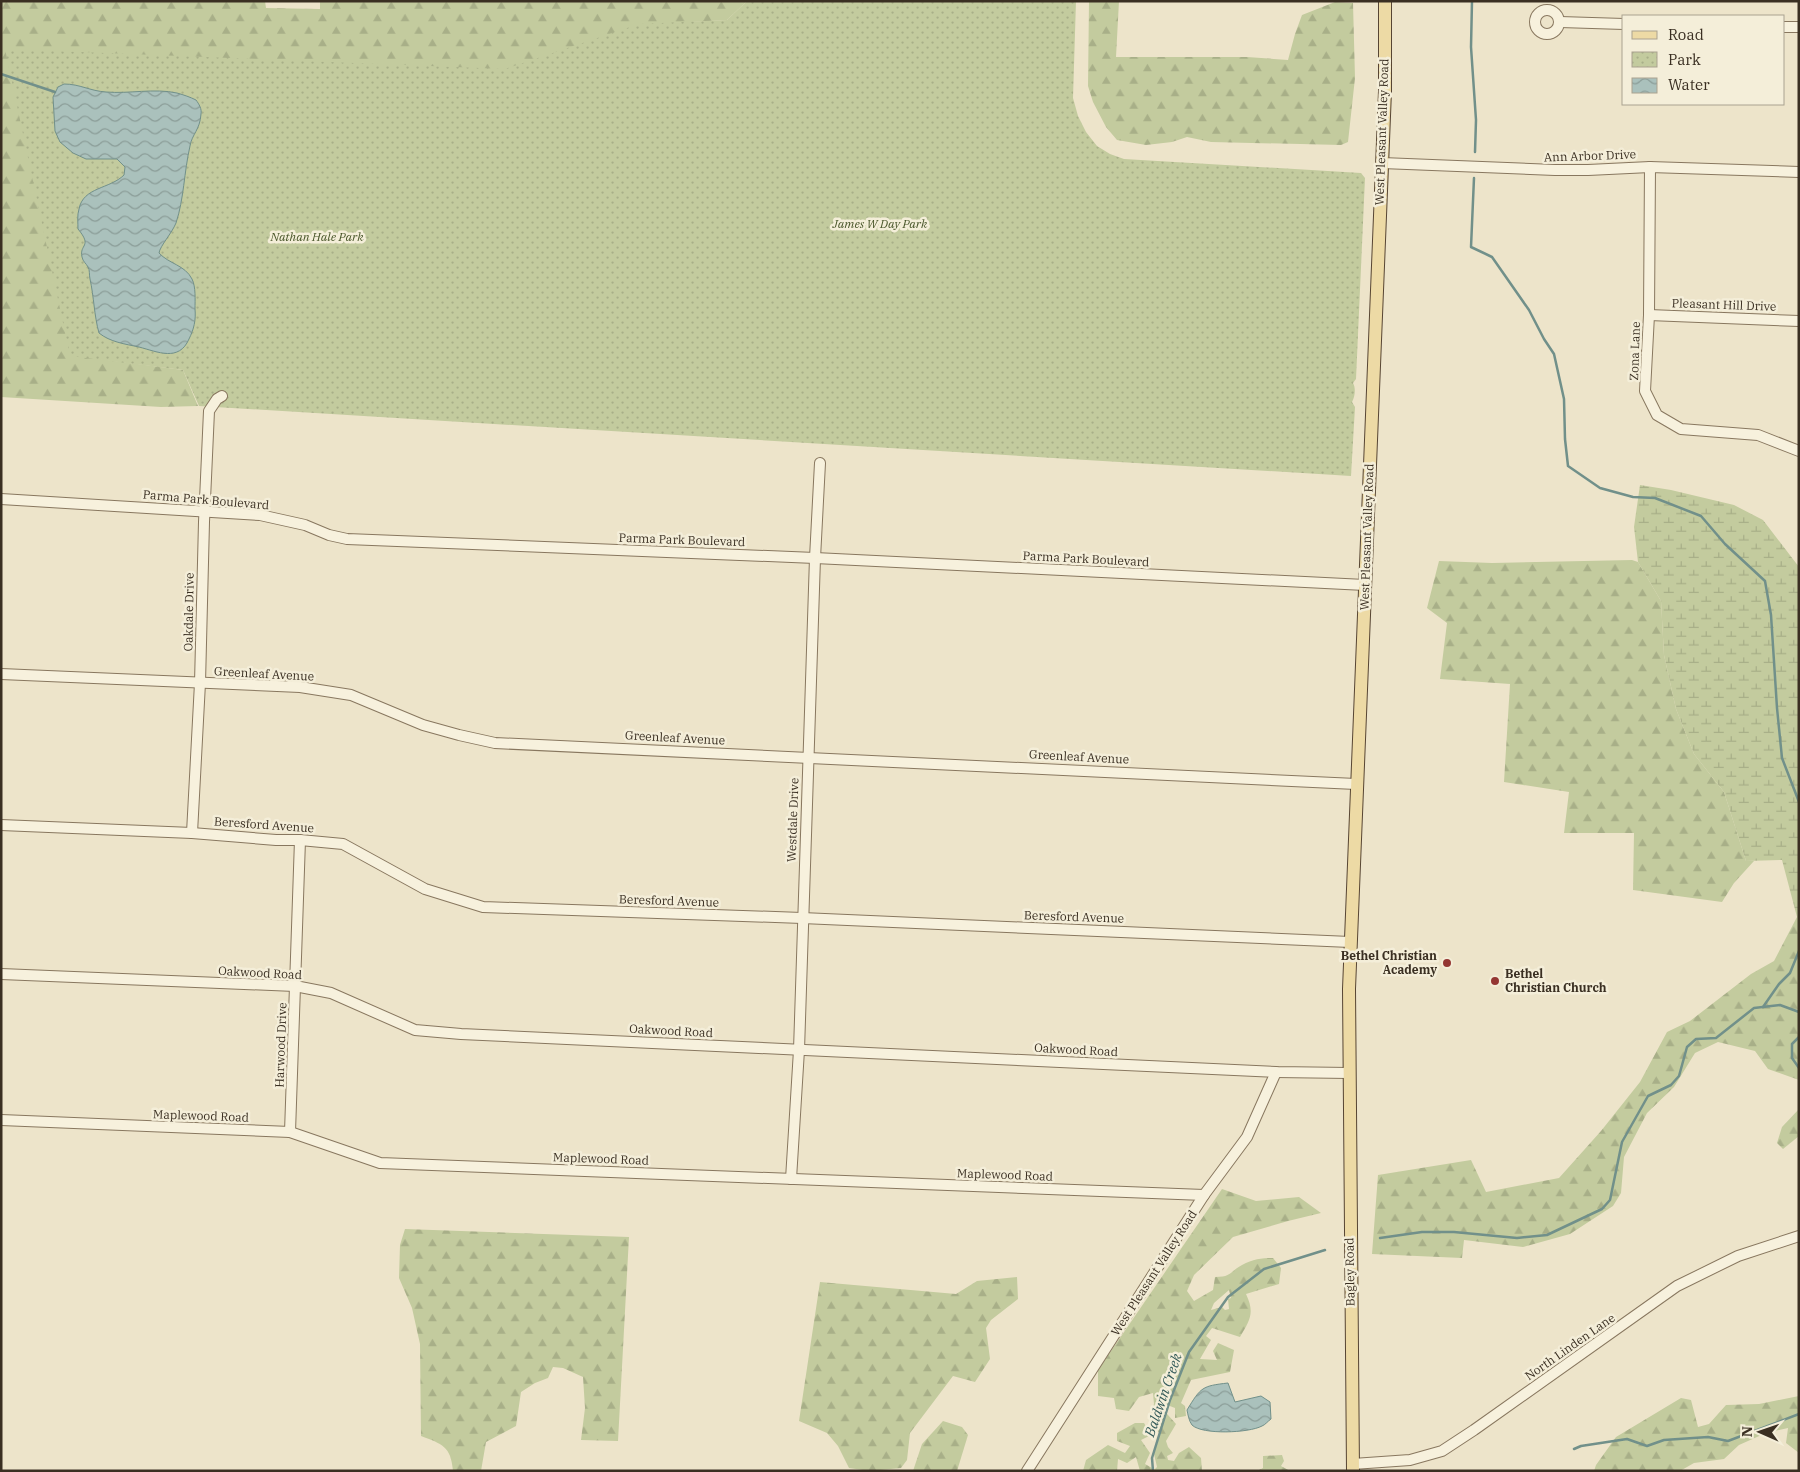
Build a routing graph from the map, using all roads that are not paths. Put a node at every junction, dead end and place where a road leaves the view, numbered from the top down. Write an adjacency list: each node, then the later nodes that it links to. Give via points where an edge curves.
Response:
1 (1385, 1): 6 (main road, West Pleasant Valley Road)
2 (1560, 22): 3 (street)
3 (1622, 24)
4 (1785, 27): 5 (street)
5 (1799, 27)
6 (1382, 163): 7 (street, Ann Arbor Drive, via 1571,171); 17 (main road, West Pleasant Valley Road)
7 (1650, 167): 8 (street, Ann Arbor Drive); 9 (street, Zona Lane)
8 (1799, 172)
9 (1648, 315): 10 (street, Pleasant Hill Drive); 12 (street, Zona Lane, via 1645,391 1657,415 1681,429 1758,435)
10 (1799, 320)
11 (222, 396): 15 (street, Oakdale Drive, via 209,411)
12 (1799, 451)
13 (820, 463): 16 (street, Westdale Drive)
14 (1, 500): 15 (street, Parma Park Boulevard)
15 (204, 510): 16 (street, Parma Park Boulevard, via 260,514 347,539); 19 (street, Oakdale Drive)
16 (815, 558): 17 (street, Parma Park Boulevard); 20 (street, Westdale Drive)
17 (1365, 585): 21 (main road, West Pleasant Valley Road)
18 (1, 674): 19 (street, Greenleaf Avenue)
19 (200, 683): 20 (street, Greenleaf Avenue, via 300,687 351,695 423,725 495,742); 23 (street, Oakdale Drive)
20 (808, 756): 21 (street, Greenleaf Avenue); 25 (street, Westdale Drive)
21 (1356, 784): 26 (main road, West Pleasant Valley Road)
22 (1, 825): 23 (street, Beresford Avenue)
23 (192, 833): 24 (street, Beresford Avenue)
24 (300, 840): 25 (street, Beresford Avenue, via 343,844 425,889 483,907); 28 (street, Harwood Drive)
25 (802, 918): 26 (street, Beresford Avenue); 29 (street, Westdale Drive)
26 (1350, 942): 31 (main road, West Pleasant Valley Road)
27 (1, 974): 28 (street, Oakwood Road)
28 (295, 986): 29 (street, Oakwood Road, via 332,993 415,1030); 33 (street, Harwood Drive)
29 (799, 1050): 30 (street, Oakwood Road); 34 (street, Westdale Drive)
30 (1276, 1072): 31 (street, Oakwood Road); 35 (street, West Pleasant Valley Road, via 1247,1136)
31 (1349, 1073): 37 (main road, Bagley Road)
32 (1, 1120): 33 (street, Maplewood Road)
33 (290, 1132): 34 (street, Maplewood Road, via 380,1163)
34 (791, 1179): 35 (street, Maplewood Road)
35 (1204, 1196): 38 (street, West Pleasant Valley Road)
36 (1799, 1236): 37 (street, North Linden Lane, via 1738,1256 1678,1286 1442,1451 1410,1460)
37 (1353, 1467)
38 (1027, 1471)

